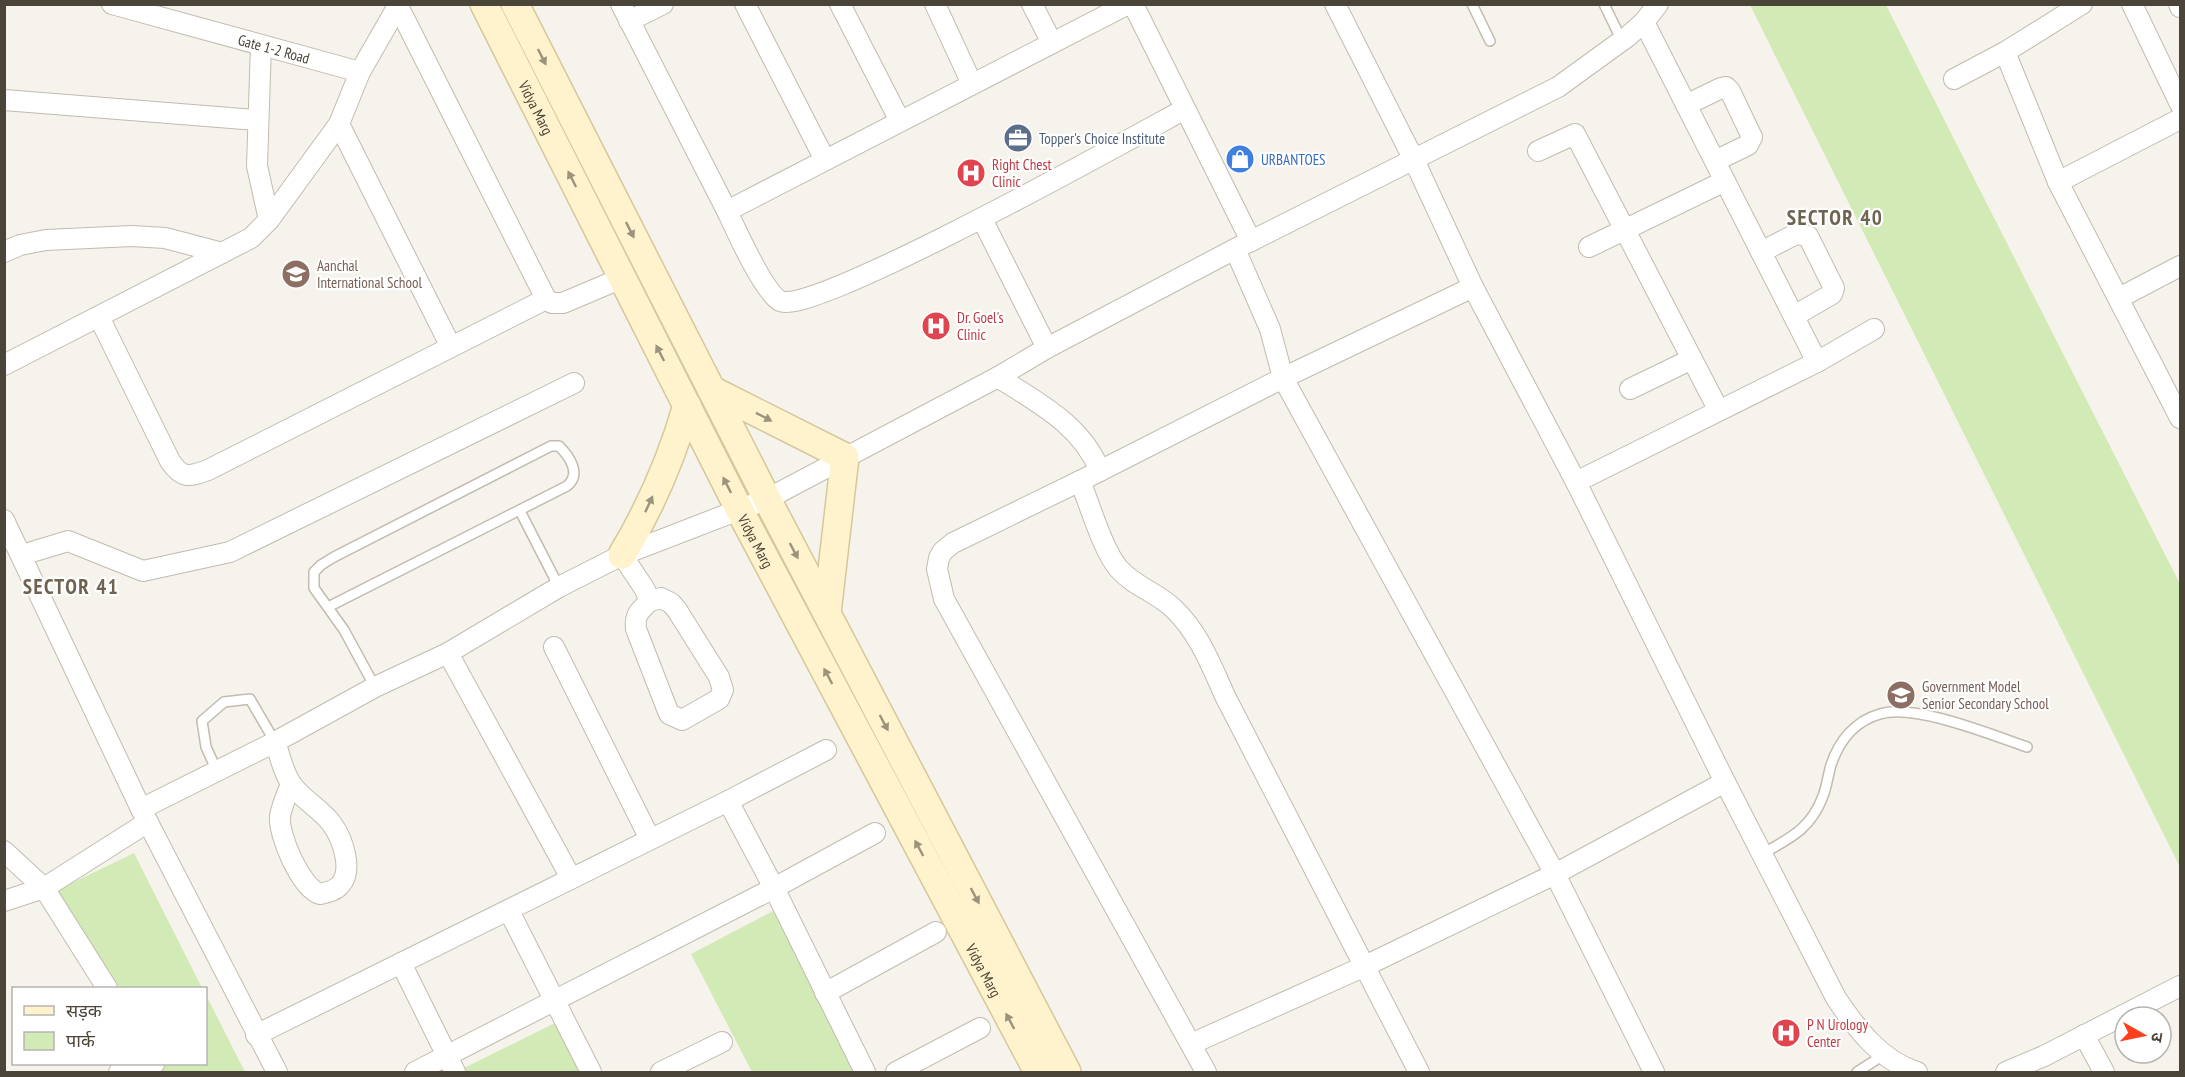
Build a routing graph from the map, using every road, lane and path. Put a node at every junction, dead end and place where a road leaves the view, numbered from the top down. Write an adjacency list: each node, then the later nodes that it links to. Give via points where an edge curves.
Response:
1 (111, 4): 23 (street, Gate 1-2 Road)
2 (484, 4): 52 (main road, Vidya Marg, one-way to 2)
3 (515, 4): 68 (main road, Vidya Marg, one-way to 68)
4 (663, 4): 18 (street)
5 (745, 4): 37 (street)
6 (840, 4): 34 (street)
7 (935, 4): 27 (street)
8 (1032, 4): 22 (street)
9 (1128, 4): 22 (street)
10 (1133, 4): 31 (street)
11 (1335, 4): 38 (street)
12 (1472, 4): 20 (lane)
13 (1604, 4): 21 (lane)
14 (1658, 4): 19 (street)
15 (2082, 4): 24 (street)
16 (2132, 4): 29 (street)
17 (399, 5): 25 (street); 55 (street)
18 (625, 13): 42 (street)
19 (1644, 22): 21 (street); 30 (street)
20 (1490, 41)
21 (1622, 41): 38 (street, via 1558,87)
22 (1052, 44): 27 (street)
23 (261, 45): 25 (street, Gate 1-2 Road); 32 (street)
24 (2005, 52): 26 (street); 41 (street)
25 (360, 72): 35 (street)
26 (1954, 79)
27 (972, 84): 34 (street)
28 (4, 100): 32 (street)
29 (2181, 104)
30 (1686, 105): 39 (street); 39 (street, via 1722,88 1730,91 1752,137 1748,145)
31 (1185, 109): 43 (street); 46 (street)
32 (257, 120): 44 (street, via 257,166)
33 (2181, 120): 41 (street)
34 (900, 121): 37 (street)
35 (339, 124): 44 (street); 59 (street)
36 (1538, 151): 45 (street, via 1575,134)
37 (825, 160): 42 (street)
38 (1414, 160): 46 (street); 53 (street)
39 (1715, 161): 40 (street)
40 (1725, 181): 45 (street); 49 (street)
41 (2058, 182): 54 (street)
42 (727, 211): 43 (street, via 758,272 779,300 788,303 825,293)
43 (982, 219): 60 (street)
44 (269, 220): 50 (street, via 251,238)
45 (1626, 230): 47 (street); 61 (street)
46 (1243, 245): 60 (street); 65 (street)
47 (1589, 247)
48 (4, 252): 50 (street, via 46,240 132,236 165,238)
49 (1761, 252): 56 (street); 56 (street, via 1797,234 1808,236 1834,288 1832,294)
50 (222, 253): 57 (street)
51 (2181, 266): 54 (street)
52 (622, 278): 55 (street, via 563,303); 69 (main road, Vidya Marg, one-way to 52)
53 (1473, 287): 65 (street); 75 (street)
54 (2119, 298): 71 (street)
55 (546, 299): 59 (street)
56 (1794, 316): 62 (street)
57 (99, 317): 59 (street, via 171,461 180,472 191,476); 63 (street)
58 (1874, 329): 62 (street)
59 (451, 346)
60 (1047, 348): 64 (street)
61 (1692, 359): 67 (street); 70 (street)
62 (1817, 362): 70 (street)
63 (4, 365)
64 (998, 377): 72 (street); 73 (street, via 1057,414 1093,454)
65 (1283, 378): 73 (street); 101 (street)
66 (574, 383): 80 (street, via 230,552 143,571 68,541)
67 (1630, 389)
68 (712, 390): 72 (main road, one-way to 72); 76 (main road, Vidya Marg)
69 (687, 405): 78 (main road, Vidya Marg, one-way to 69); 81 (main road, one-way to 69, via 668,464)
70 (1718, 409): 75 (street)
71 (2181, 418)
72 (845, 457): 76 (street); 85 (main road)
73 (1100, 471): 74 (street)
74 (1080, 482): 109 (street, via 1117,567 1132,582 1173,608 1199,640); 118 (street, via 953,543 939,558 940,585 944,599)
75 (1576, 482): 93 (street)
76 (767, 499): 78 (street); 85 (main road, Vidya Marg, one-way to 85)
77 (520, 511): 82 (lane); 84 (lane); 84 (lane, via 572,482 573,465 559,446 551,446 491,475 321,565 312,580)
78 (740, 511): 81 (street); 129 (main road, Vidya Marg, one-way to 78)
79 (6, 524): 80 (street)
80 (22, 555): 96 (street)
81 (622, 555): 82 (street); 83 (street)
82 (559, 587): 87 (street)
83 (650, 601): 83 (street, via 661,598 677,610 723,690 719,699 682,720 669,714 636,629 634,620)
84 (328, 607): 88 (lane)
85 (827, 613): 130 (main road, Vidya Marg, one-way to 130)
86 (554, 647): 98 (street)
87 (448, 653): 88 (street); 102 (street)
88 (375, 687): 89 (street)
89 (275, 742): 92 (street); 92 (lane, via 250,699 224,702 202,721 206,747); 94 (street)
90 (2027, 747): 100 (lane, via 1946,720 1906,712 1882,713 1852,729 1839,744 1814,817 1796,836)
91 (826, 750): 95 (street)
92 (217, 771): 96 (street)
93 (1725, 782): 100 (street); 101 (street)
94 (291, 784): 94 (street, via 322,813 339,838 346,868 343,883 334,891 320,894 309,888 281,835 280,816)
95 (728, 801): 98 (street); 104 (street)
96 (144, 815): 103 (street); 115 (street)
97 (875, 833): 104 (street)
98 (650, 839): 102 (street)
99 (4, 851): 103 (street)
100 (1762, 854): 119 (street, via 1836,998 1858,1030)
101 (1555, 874): 109 (street); 133 (street)
102 (571, 878): 106 (street)
103 (44, 888): 105 (street); 111 (street)
104 (774, 888): 112 (street); 113 (street)
105 (4, 901)
106 (508, 910): 108 (street); 113 (street)
107 (936, 932): 112 (street)
108 (401, 963): 115 (street); 120 (street)
109 (1363, 967): 118 (street); 132 (street)
110 (2181, 986): 116 (street)
111 (106, 987)
112 (825, 993): 127 (street)
113 (555, 1001): 120 (street); 125 (street)
114 (980, 1028): 128 (street)
115 (256, 1035): 123 (street)
116 (2084, 1035): 136 (street); 137 (street)
117 (722, 1042): 126 (street)
118 (1191, 1044): 131 (street)
119 (1886, 1054): 134 (lane); 135 (street)
120 (451, 1064): 124 (street)
121 (150, 1065): 122 (street)
122 (119, 1072)
123 (277, 1072)
124 (414, 1072)
125 (591, 1072)
126 (661, 1072)
127 (865, 1072)
128 (896, 1072)
129 (1038, 1072)
130 (1067, 1072)
131 (1206, 1072)
132 (1419, 1072)
133 (1654, 1072)
134 (1857, 1072)
135 (1917, 1072)
136 (2006, 1072)
137 (2104, 1072)

